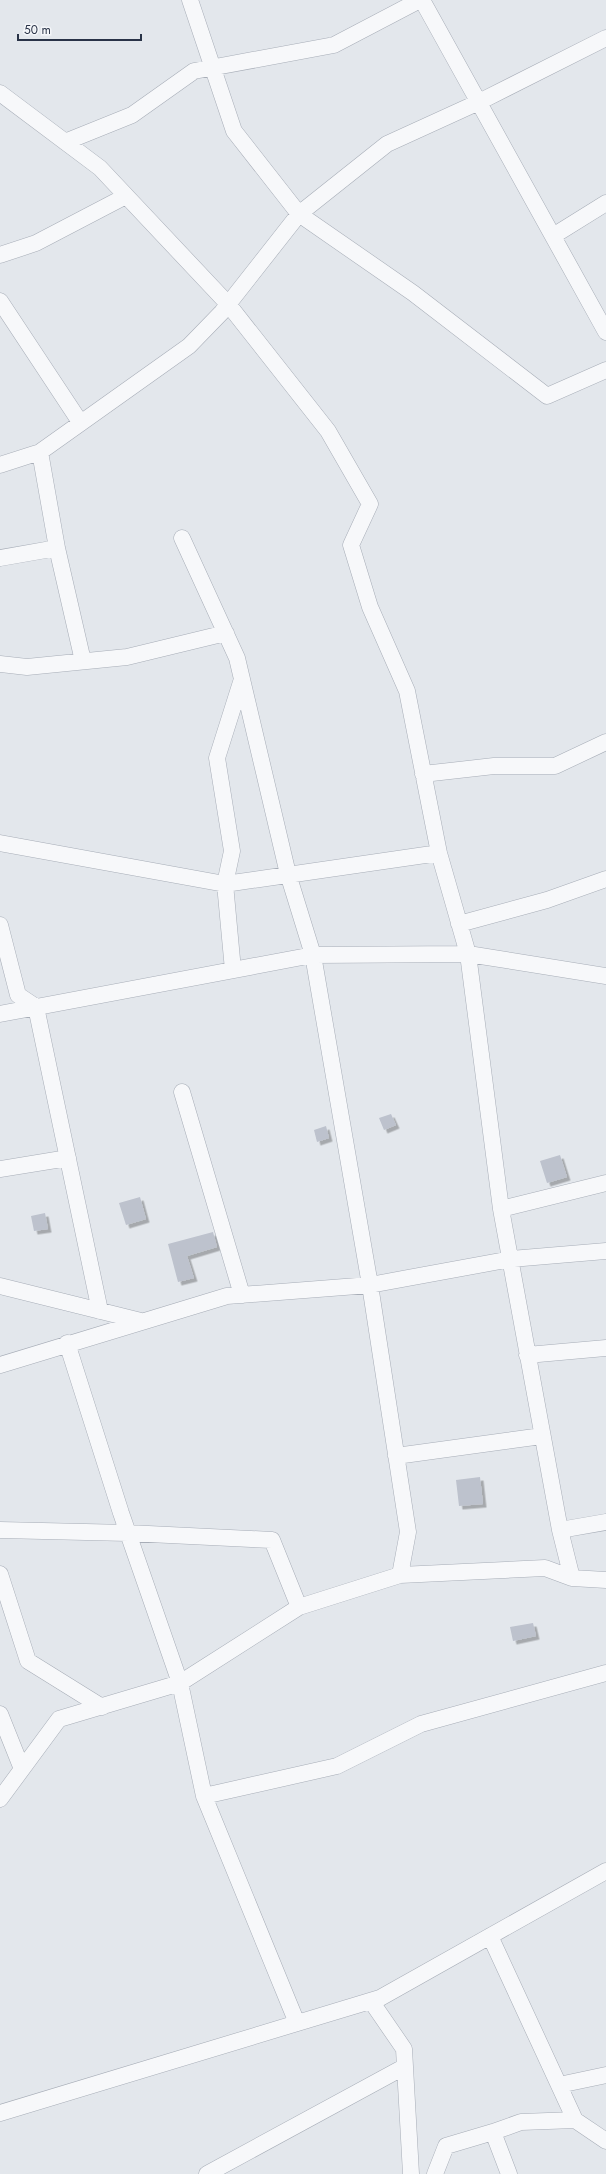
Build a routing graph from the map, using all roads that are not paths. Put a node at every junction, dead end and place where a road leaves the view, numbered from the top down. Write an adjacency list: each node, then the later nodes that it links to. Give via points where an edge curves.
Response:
1 (190, 0): 4 (street)
2 (421, 0): 4 (street, via 334,45); 6 (street)
3 (606, 38): 6 (street)
4 (214, 67): 7 (street, via 194,71 132,115); 10 (street, via 234,131)
5 (0, 93): 7 (street)
6 (479, 102): 10 (street, via 387,144); 11 (street)
7 (65, 142): 8 (street, via 100,168)
8 (126, 196): 12 (street, via 36,243); 14 (street)
9 (606, 203): 11 (street)
10 (299, 214): 14 (street); 16 (street, via 413,293 547,396)
11 (553, 236): 15 (street)
12 (0, 255)
13 (0, 300): 17 (street)
14 (228, 304): 17 (street, via 189,346); 28 (street, via 328,431 370,504 351,545 370,607 407,691)
15 (606, 332)
16 (606, 370)
17 (80, 422): 18 (street)
18 (40, 452): 19 (street); 21 (street)
19 (0, 465)
20 (182, 538): 23 (street)
21 (57, 548): 22 (street); 24 (street)
22 (0, 558)
23 (226, 633): 24 (street, via 127,657); 26 (street, via 237,658)
24 (83, 661): 25 (street, via 27,667)
25 (0, 664)
26 (242, 679): 31 (street); 33 (street, via 217,758 232,851)
27 (606, 742): 28 (street, via 555,766 494,766)
28 (423, 774): 30 (street)
29 (0, 843): 33 (street)
30 (439, 853): 31 (street); 34 (street)
31 (288, 874): 33 (street); 37 (street)
32 (606, 879): 34 (street, via 547,900)
33 (224, 884): 38 (street)
34 (459, 924): 36 (street)
35 (0, 927): 40 (street, via 18,995)
36 (468, 954): 37 (street); 39 (street); 46 (street)
37 (313, 955): 38 (street); 50 (street)
38 (233, 970): 40 (street)
39 (606, 976)
40 (36, 1007): 41 (street); 43 (street)
41 (0, 1014)
42 (182, 1092): 51 (street)
43 (68, 1158): 44 (street); 52 (street)
44 (0, 1169)
45 (606, 1183): 46 (street)
46 (501, 1209): 48 (street)
47 (606, 1251): 48 (street)
48 (511, 1259): 50 (street); 56 (street)
49 (0, 1286): 52 (street)
50 (370, 1286): 51 (street); 59 (street)
51 (242, 1295): 53 (street, via 227,1296)
52 (100, 1311): 53 (street)
53 (142, 1321): 54 (street)
54 (67, 1343): 57 (street); 63 (street)
55 (606, 1348): 56 (street)
56 (527, 1355): 58 (street)
57 (0, 1365)
58 (542, 1436): 59 (street); 62 (street)
59 (396, 1456): 65 (street, via 408,1532)
60 (606, 1522): 62 (street)
61 (0, 1530): 63 (street)
62 (560, 1530): 66 (street)
63 (128, 1533): 69 (street, via 272,1540); 71 (street)
64 (0, 1574): 68 (street)
65 (400, 1575): 66 (street, via 545,1568); 69 (street)
66 (572, 1578): 67 (street)
67 (606, 1580)
68 (3, 1593): 72 (street, via 28,1661)
69 (299, 1607): 71 (street)
70 (606, 1673): 75 (street, via 421,1724 337,1766)
71 (180, 1683): 72 (street); 75 (street)
72 (102, 1707): 74 (street, via 59,1719)
73 (0, 1714): 74 (street)
74 (22, 1769): 76 (street)
75 (204, 1796): 80 (street)
76 (0, 1799)
77 (606, 1871): 78 (street)
78 (490, 1936): 79 (street, via 380,1998); 83 (street)
79 (371, 2000): 80 (street); 81 (street, via 404,2049)
80 (296, 2023): 84 (street)
81 (404, 2067): 88 (street); 89 (street)
82 (606, 2075): 83 (street)
83 (558, 2085): 85 (street)
84 (0, 2113)
85 (575, 2120): 86 (street, via 521,2122); 87 (street)
86 (493, 2132): 90 (street, via 446,2146); 91 (street)
87 (606, 2141)
88 (207, 2174)
89 (411, 2174)
90 (435, 2174)
91 (509, 2174)

